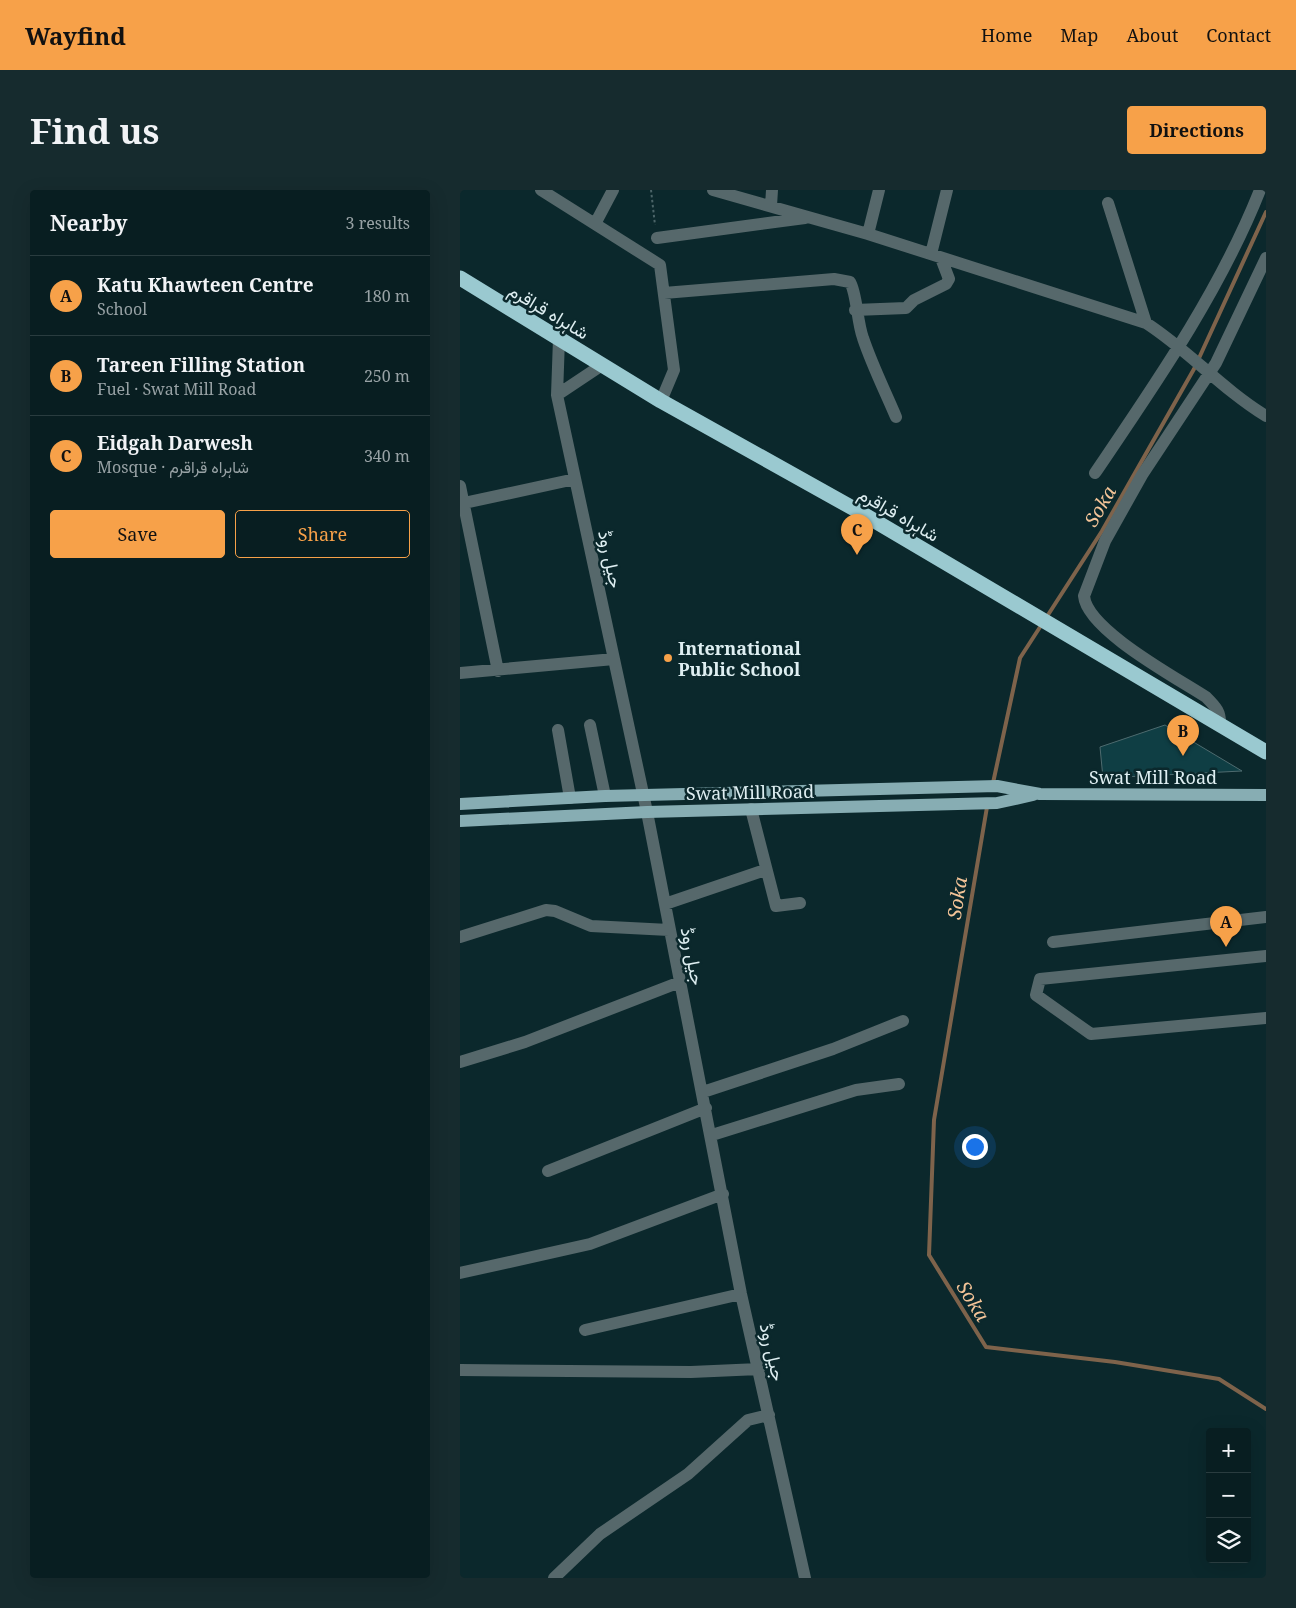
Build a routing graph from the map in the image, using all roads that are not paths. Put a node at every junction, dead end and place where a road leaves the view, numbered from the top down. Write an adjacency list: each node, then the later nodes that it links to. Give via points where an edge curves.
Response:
1 (541, 190): 11 (street)
2 (613, 190): 11 (street)
3 (713, 190): 9 (street)
4 (772, 190): 9 (street)
5 (879, 190): 12 (street)
6 (947, 190): 14 (street)
7 (1260, 190): 21 (street, via 1243,234)
8 (1108, 203): 19 (street)
9 (771, 206): 10 (street)
10 (810, 217): 12 (street); 13 (street)
11 (595, 224): 17 (street, via 660,264)
12 (868, 234): 14 (street)
13 (657, 238)
14 (936, 256): 18 (street, via 949,279 946,284 914,300 906,308); 19 (street)
15 (1266, 258): 23 (street, via 1216,363)
16 (460, 278): 20 (highway, شاہراہ قراقرم)
17 (664, 293): 18 (street, via 843,279 853,287); 25 (street, via 674,370)
18 (855, 310): 27 (street, via 862,337)
19 (1146, 323): 21 (street)
20 (559, 339): 22 (highway, شاہراہ قراقرم); 24 (street, جیل روڈ)
21 (1182, 350): 23 (street); 28 (street)
22 (602, 365): 24 (street); 25 (highway, شاہراہ قراقرم)
23 (1205, 369): 26 (street); 36 (street, via 1105,541 1084,596 1084,604 1118,640 1206,697 1218,709)
24 (557, 395): 29 (street, جیل روڈ)
25 (661, 401): 36 (highway, شاہراہ قراقرم, via 858,511)
26 (1266, 416)
27 (896, 417)
28 (1095, 473)
29 (575, 479): 31 (street); 32 (street, جیل روڈ)
30 (460, 486): 31 (street)
31 (462, 503): 33 (street)
32 (614, 659): 33 (street); 40 (street, جیل روڈ)
33 (498, 671): 34 (street)
34 (460, 673)
35 (590, 725): 42 (street)
36 (1220, 726): 38 (highway, شاہراہ قراقرم)
37 (558, 730): 43 (street)
38 (1266, 752)
39 (1040, 794): 40 (main road, Swat Mill Road, via 997,786); 41 (main road, Swat Mill Road); 45 (main road, Swat Mill Road, via 998,803)
40 (643, 795): 42 (main road, Swat Mill Road); 46 (street, جیل روڈ)
41 (1266, 795)
42 (605, 796): 43 (main road, Swat Mill Road)
43 (570, 798): 44 (main road, Swat Mill Road)
44 (460, 804)
45 (751, 809): 46 (main road, Swat Mill Road); 48 (street)
46 (647, 812): 47 (main road, Swat Mill Road); 50 (street, جیل روڈ)
47 (460, 821)
48 (766, 870): 49 (street, via 776,906); 50 (street)
49 (800, 903)
50 (665, 904): 52 (street, جیل روڈ)
51 (1266, 917): 54 (street)
52 (669, 930): 53 (street, via 591,926 546,910); 56 (street, جیل روڈ)
53 (460, 937)
54 (1052, 942)
55 (1266, 956): 57 (street, via 1040,979 1036,995 1092,1034)
56 (680, 982): 59 (street, via 525,1042); 61 (street, جیل روڈ)
57 (1266, 1018)
58 (903, 1021): 61 (street, via 833,1049)
59 (460, 1062)
60 (899, 1084): 63 (street, via 856,1090)
61 (703, 1092): 62 (street, جیل روڈ)
62 (706, 1108): 63 (street, جیل روڈ); 64 (street)
63 (712, 1135): 65 (street, جیل روڈ)
64 (548, 1171)
65 (723, 1194): 66 (street, via 590,1244); 67 (street, جیل روڈ)
66 (460, 1273)
67 (742, 1294): 68 (street); 69 (street, جیل روڈ)
68 (585, 1330)
69 (759, 1369): 70 (street, via 691,1372); 71 (street, جیل روڈ)
70 (460, 1370)
71 (769, 1415): 72 (street, via 748,1420 688,1474 600,1534); 73 (street, جیل روڈ)
72 (554, 1578)
73 (805, 1578)

